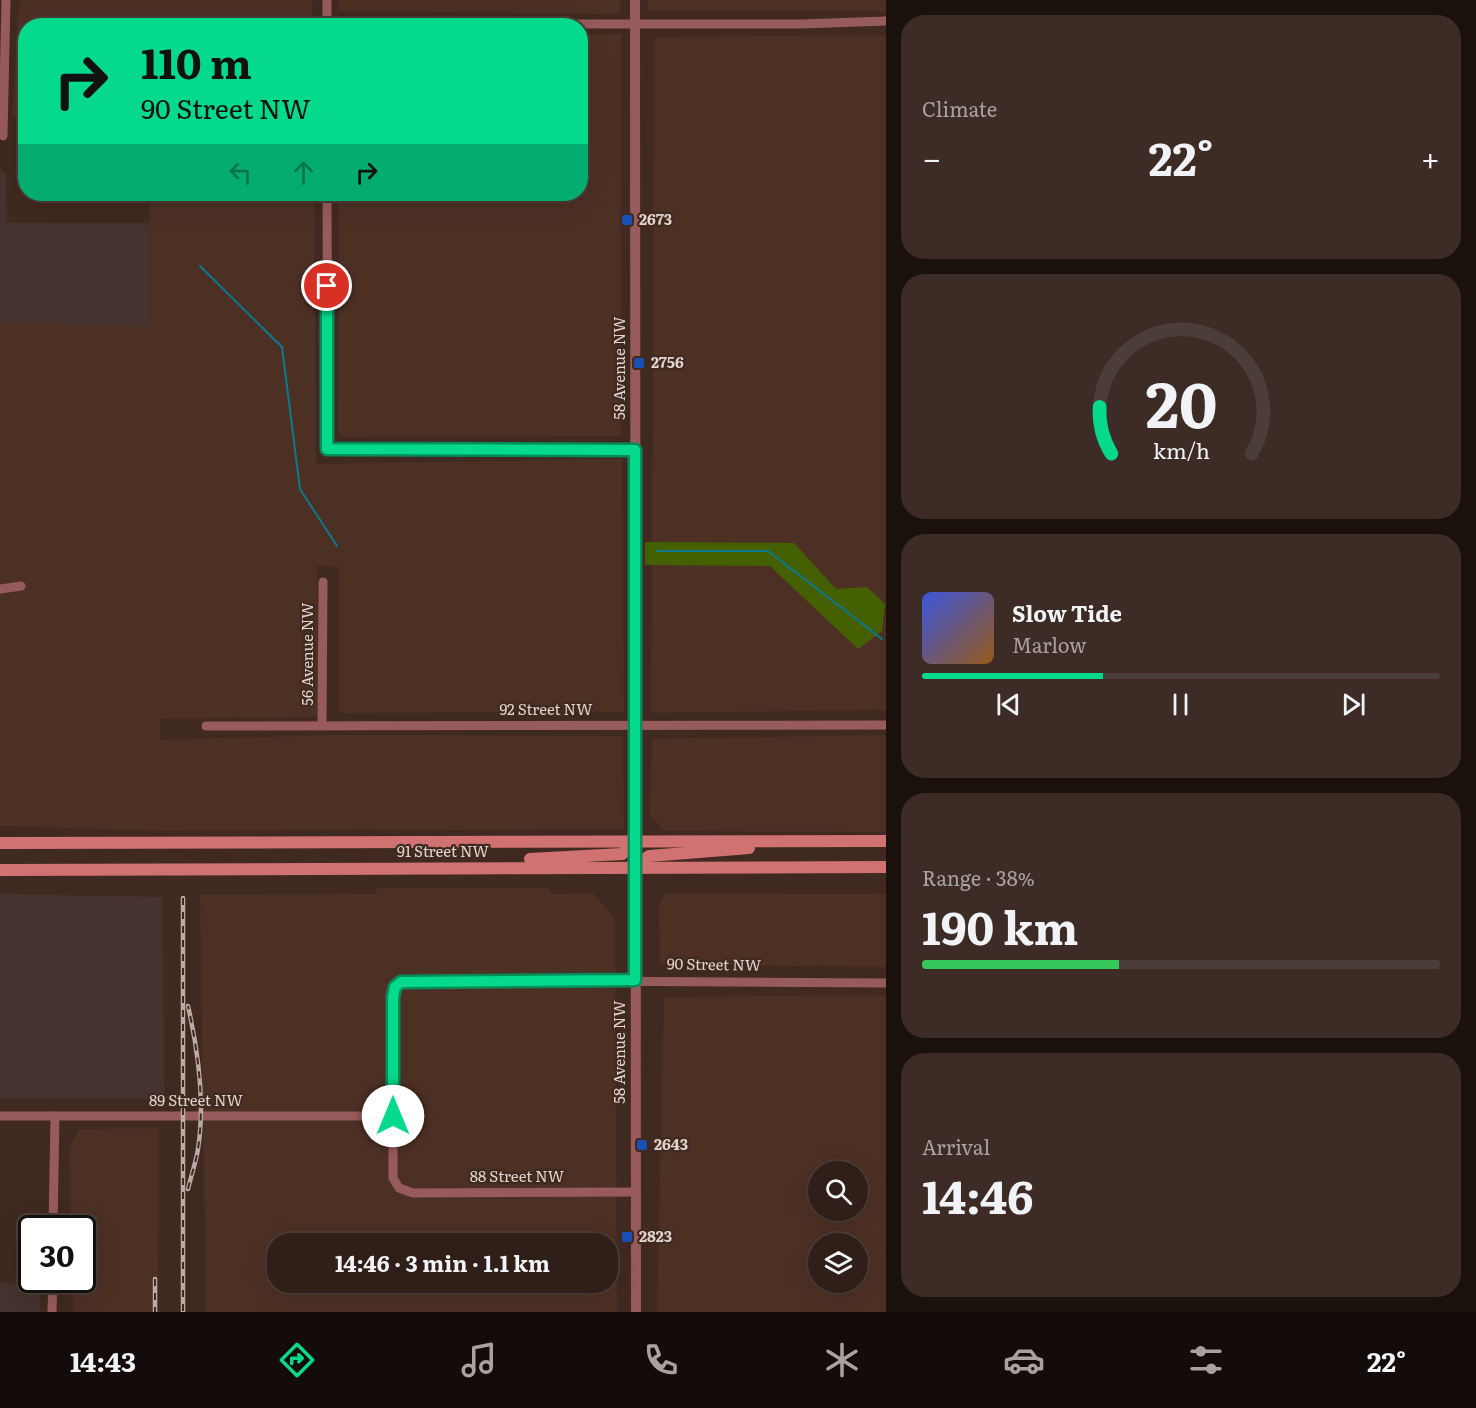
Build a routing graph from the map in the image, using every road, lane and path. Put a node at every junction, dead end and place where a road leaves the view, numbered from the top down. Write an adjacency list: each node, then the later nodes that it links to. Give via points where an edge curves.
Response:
1 (6, 0): 8 (street)
2 (327, 0): 4 (street)
3 (635, 0): 7 (street, 58 Avenue NW)
4 (327, 18)
5 (886, 21): 7 (street)
6 (588, 24): 7 (street)
7 (635, 24): 10 (street, 58 Avenue NW)
8 (3, 136)
9 (327, 201): 10 (street, via 327,449)
10 (635, 450): 14 (street, 58 Avenue NW)
11 (323, 582): 17 (street, 56 Avenue NW)
12 (21, 586): 13 (street)
13 (0, 589)
14 (635, 724): 15 (street, 92 Street NW); 17 (street, 92 Street NW); 19 (street, 58 Avenue NW)
15 (886, 725)
16 (206, 726): 17 (street, 92 Street NW)
17 (322, 726)
18 (886, 841): 20 (main road, 91 Street NW)
19 (635, 842): 20 (main road, 91 Street NW); 21 (main road, 91 Street NW); 22 (main road, via 622,854 515,860); 23 (street, 58 Avenue NW)
20 (790, 842): 23 (main road, via 649,856)
21 (0, 843)
22 (492, 866): 23 (main road, 91 Street NW); 25 (main road, 91 Street NW)
23 (635, 867): 24 (main road, 91 Street NW); 26 (street, 58 Avenue NW)
24 (886, 867)
25 (0, 870)
26 (635, 980): 27 (street, 90 Street NW); 30 (street, 90 Street NW, via 409,980 397,985 393,997); 31 (street, 58 Avenue NW)
27 (886, 983)
28 (0, 1116): 29 (street, 89 Street NW)
29 (55, 1116): 30 (street, 89 Street NW); 32 (street)
30 (393, 1116): 31 (street, 88 Street NW, via 393,1178 399,1188 413,1192)
31 (635, 1192): 35 (street, 58 Avenue NW)
32 (53, 1215)
33 (53, 1293): 34 (street)
34 (52, 1312)
35 (636, 1312)

